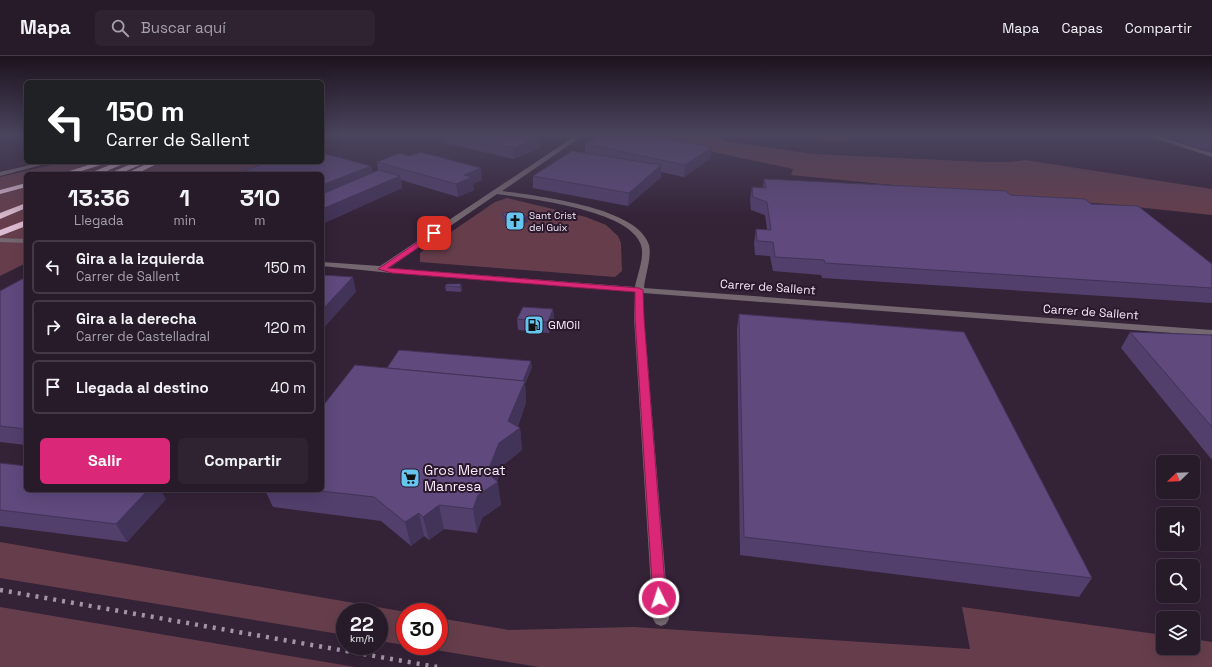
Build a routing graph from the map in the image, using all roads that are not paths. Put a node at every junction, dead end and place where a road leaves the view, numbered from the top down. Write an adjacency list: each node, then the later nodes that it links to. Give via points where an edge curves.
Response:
1 (540, 163): 14 (street)
2 (42, 164): 11 (street)
3 (99, 164): 7 (highway)
4 (118, 164): 8 (highway)
5 (137, 164): 9 (highway)
6 (151, 164): 10 (highway)
7 (71, 172)
8 (95, 172)
9 (115, 172)
10 (132, 172)
11 (0, 174)
12 (24, 186): 13 (highway)
13 (0, 192)
14 (496, 192): 24 (street); 25 (street, via 555,201 601,212 640,233 645,246)
15 (24, 199): 17 (highway)
16 (24, 206): 18 (highway)
17 (0, 208)
18 (0, 216)
19 (24, 224): 20 (highway)
20 (0, 233)
21 (0, 240): 22 (street)
22 (24, 242)
23 (324, 264): 24 (street, Carrer de Sallent)
24 (382, 269): 25 (street, Carrer de Sallent)
25 (639, 290): 26 (street, Carrer de Sallent); 27 (street)
26 (1212, 333)
27 (661, 619)

